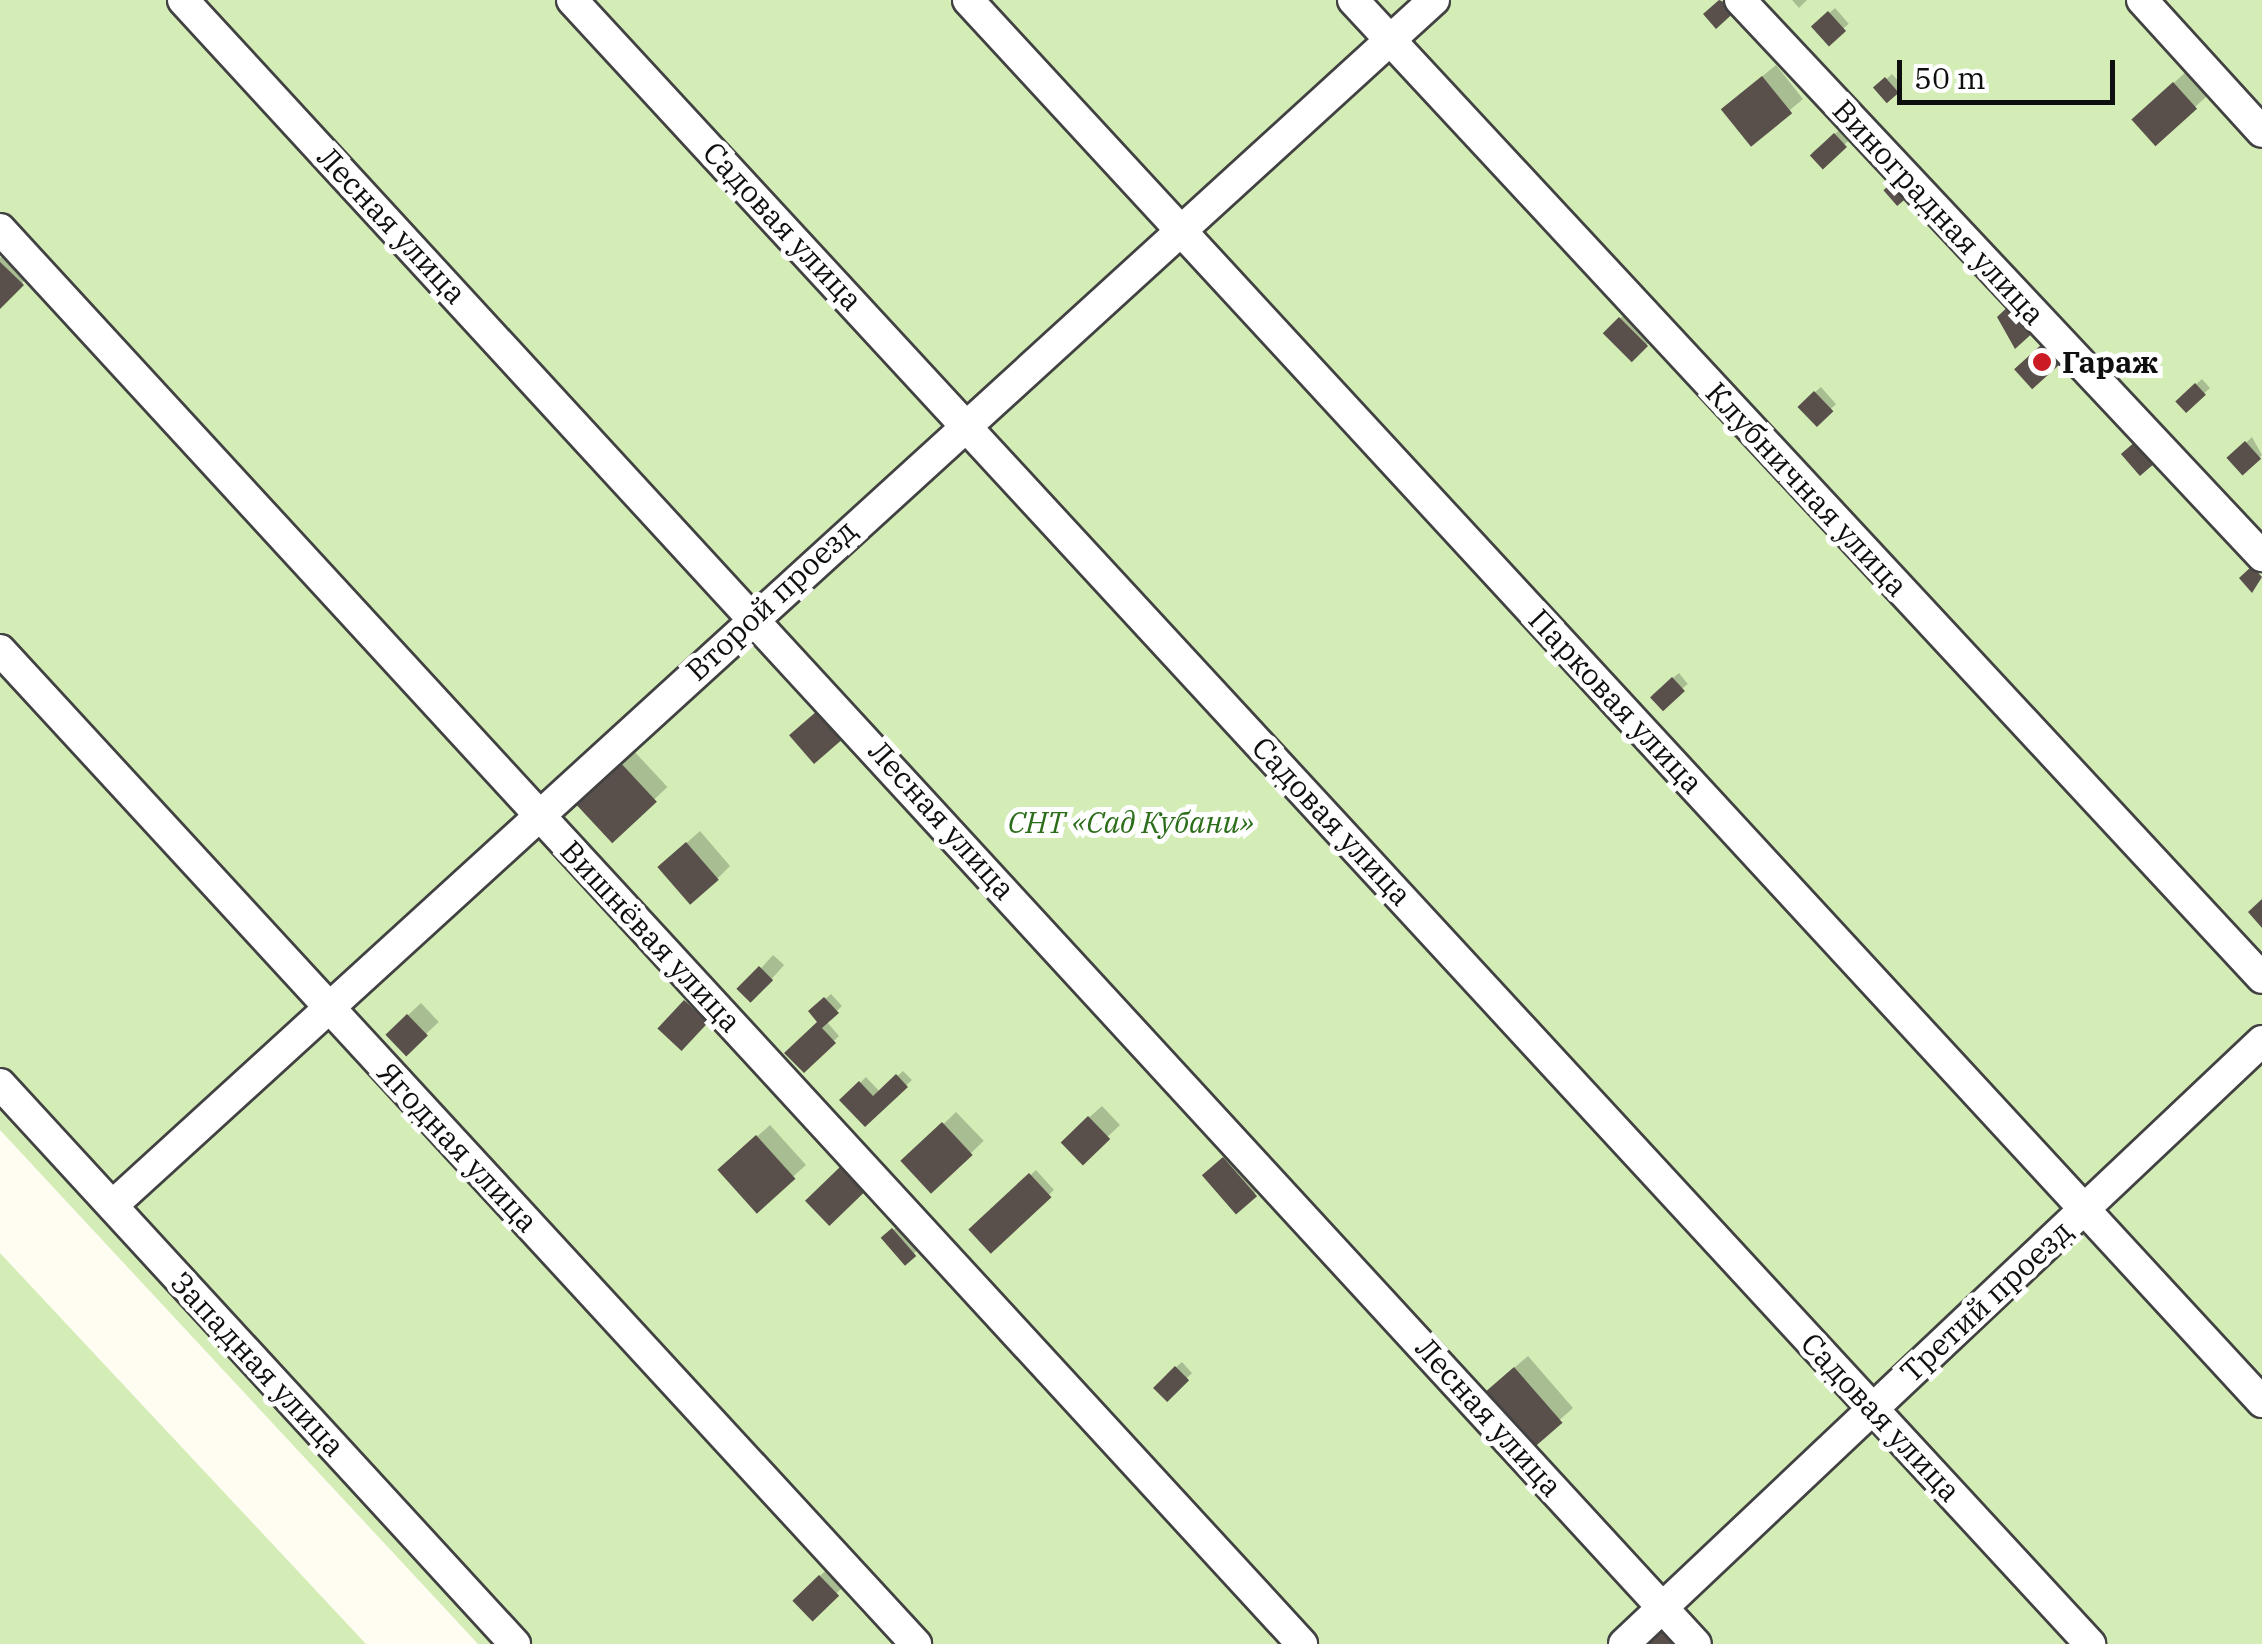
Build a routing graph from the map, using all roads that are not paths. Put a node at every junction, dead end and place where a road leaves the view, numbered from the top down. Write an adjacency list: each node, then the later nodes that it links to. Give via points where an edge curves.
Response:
1 (182, 0): 14 (street, Лесная улица)
2 (572, 0): 12 (street, Садовая улица)
3 (968, 0): 10 (street, Парковая улица)
4 (1353, 0): 8 (street, Клубничная улица)
5 (1434, 0): 8 (street, Второй проезд)
6 (1740, 0): 13 (street, Виноградная улица)
7 (2142, 0): 9 (street)
8 (1390, 41): 10 (street, Второй проезд); 17 (street, Клубничная улица)
9 (2262, 132)
10 (1178, 228): 12 (street, Второй проезд); 22 (street, Парковая улица)
11 (0, 229): 16 (street, Вишнёвая улица)
12 (964, 422): 14 (street, Второй проезд); 24 (street, Садовая улица)
13 (2262, 556)
14 (754, 615): 16 (street, Второй проезд); 25 (street, Лесная улица)
15 (0, 650): 18 (street, Ягодная улица)
16 (540, 815): 18 (street, Второй проезд); 28 (street, Вишнёвая улица)
17 (2262, 978)
18 (330, 1008): 21 (street, Второй проезд); 27 (street, Ягодная улица)
19 (2262, 1041): 22 (street, Третий проезд)
20 (0, 1084): 21 (street, Западная улица)
21 (112, 1205): 26 (street, Западная улица)
22 (2085, 1208): 23 (street, Парковая улица); 24 (street, Третий проезд)
23 (2262, 1402)
24 (1872, 1407): 25 (street, Третий проезд); 31 (street, Садовая улица)
25 (1662, 1607): 29 (street, Третий проезд); 30 (street, Лесная улица)
26 (515, 1644)
27 (916, 1644)
28 (1302, 1644)
29 (1624, 1644)
30 (1696, 1644)
31 (2090, 1644)

